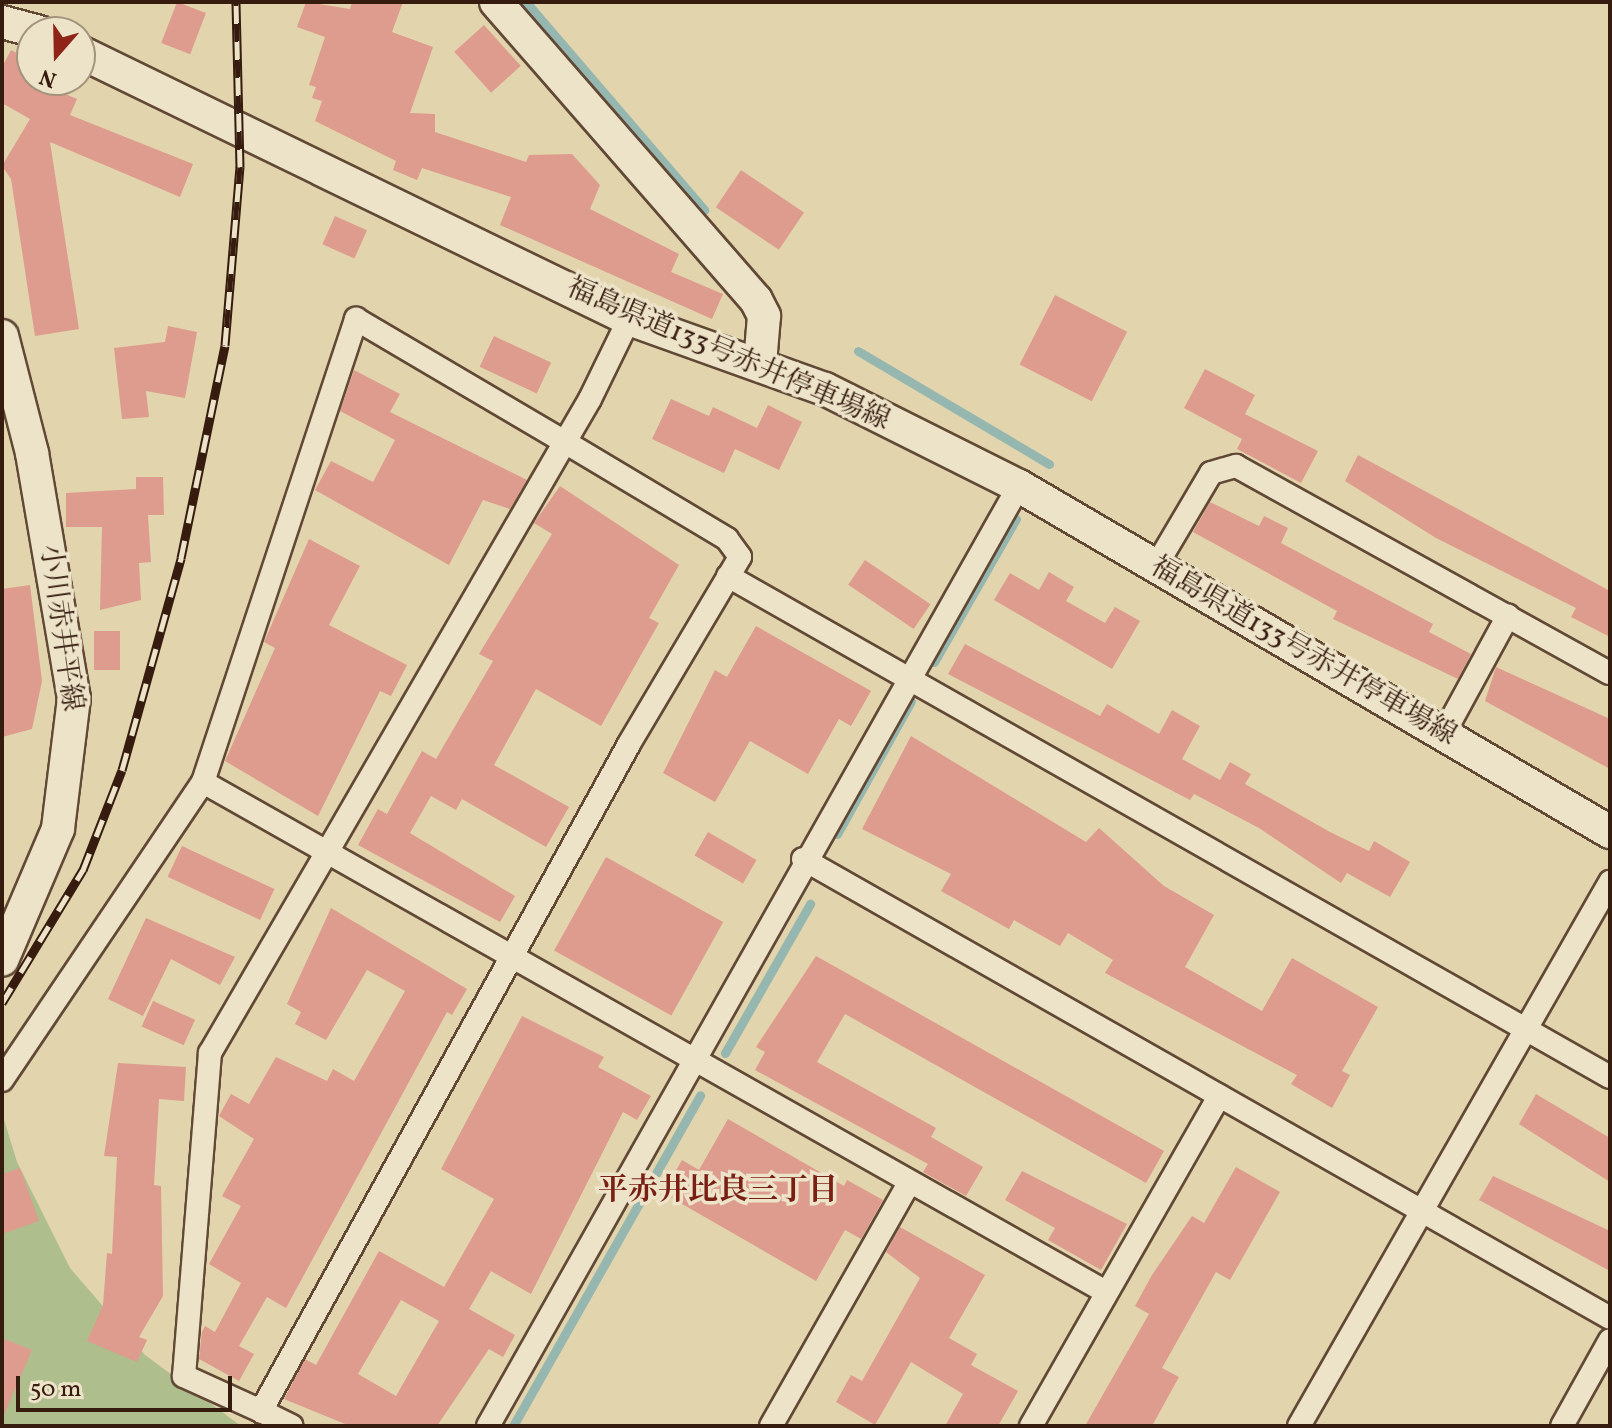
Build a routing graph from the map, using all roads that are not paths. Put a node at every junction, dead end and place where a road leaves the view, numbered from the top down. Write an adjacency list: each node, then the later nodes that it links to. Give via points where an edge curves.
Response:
1 (496, 2): 5 (main road, via 756,300 764,316)
2 (96, 60): 3 (main road, 福島県道133号赤井停車場線)
3 (629, 319): 5 (main road, 福島県道133号赤井停車場線); 6 (street)
4 (4, 354): 20 (main road, 小川赤井平線, via 74,698 58,829)
5 (760, 364): 7 (main road, 福島県道133号赤井停車場線)
6 (565, 442): 9 (street, via 727,539 740,557); 14 (street, via 356,319); 16 (street)
7 (1019, 486): 8 (main road, 福島県道133号赤井停車場線); 12 (street)
8 (1156, 566): 10 (street, via 1211,473 1236,466); 13 (main road, 福島県道133号赤井停車場線)
9 (728, 576): 12 (street); 19 (street)
10 (1508, 616): 11 (street); 13 (street)
11 (1610, 673)
12 (908, 674): 17 (street); 21 (street)
13 (1443, 735): 15 (main road, 福島県道133号赤井停車場線)
14 (203, 782): 16 (street); 24 (street)
15 (1610, 832)
16 (326, 854): 19 (street); 31 (street, via 210,1053 184,1376)
17 (803, 859): 22 (street); 25 (street)
18 (1610, 882): 21 (street)
19 (510, 957): 22 (street); 31 (street)
20 (2, 960)
21 (1525, 1029): 23 (street); 27 (street)
22 (691, 1058): 26 (street); 33 (street)
23 (1610, 1077)
24 (2, 1080)
25 (1219, 1096): 27 (street); 28 (street)
26 (909, 1183): 28 (street); 34 (street)
27 (1421, 1211): 29 (street); 36 (street)
28 (1106, 1292): 35 (street)
29 (1610, 1318)
30 (1610, 1340): 37 (street)
31 (261, 1411): 32 (street)
32 (292, 1426)
33 (488, 1426)
34 (771, 1426)
35 (1031, 1426)
36 (1299, 1426)
37 (1562, 1426)

